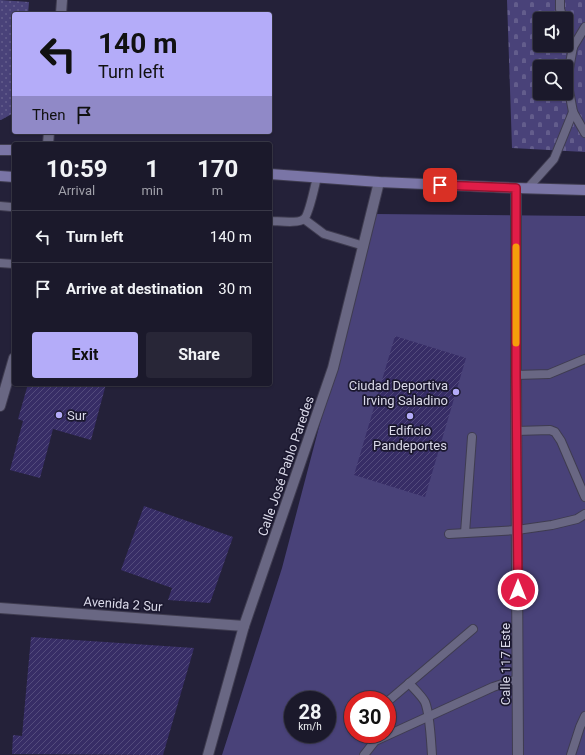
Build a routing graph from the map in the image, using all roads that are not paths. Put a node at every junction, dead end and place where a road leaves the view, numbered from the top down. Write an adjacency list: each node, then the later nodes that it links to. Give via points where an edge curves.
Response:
1 (62, 0): 3 (street)
2 (560, 0): 4 (lane)
3 (61, 12)
4 (561, 12)
5 (585, 27): 6 (lane)
6 (573, 47)
7 (572, 52): 8 (lane, via 567,80)
8 (573, 112): 9 (lane); 18 (lane, via 554,159)
9 (585, 133)
10 (0, 150): 11 (main road)
11 (12, 150)
12 (272, 174): 15 (main road)
13 (0, 176): 14 (main road)
14 (12, 177)
15 (317, 177): 16 (main road); 22 (lane, via 308,213)
16 (379, 182): 17 (main road); 24 (street, Calle José Pablo Paredes)
17 (516, 188): 18 (main road); 29 (street, Calle 117 Este)
18 (528, 188): 19 (main road)
19 (585, 190)
20 (0, 206): 21 (lane)
21 (11, 207)
22 (304, 219): 23 (lane, via 297,222); 24 (lane, via 324,234)
23 (272, 221)
24 (364, 246): 39 (street, Calle José Pablo Paredes, via 333,368)
25 (0, 263): 26 (lane)
26 (12, 264)
27 (585, 360): 29 (lane, via 549,374)
28 (12, 365): 30 (street)
29 (516, 375): 31 (street, Calle 117 Este)
30 (0, 406)
31 (516, 431): 33 (lane, via 555,432); 35 (street, Calle 117 Este)
32 (472, 437): 36 (lane)
33 (585, 497)
34 (585, 514): 35 (lane, via 577,519 552,525)
35 (517, 530): 36 (lane); 41 (street, Calle 117 Este)
36 (465, 533): 37 (lane)
37 (449, 534)
38 (0, 608): 39 (street, Avenida 2 Sur)
39 (244, 626): 47 (street, Calle José Pablo Paredes)
40 (473, 629): 42 (lane)
41 (518, 679): 45 (lane, via 493,686); 50 (street, Calle 117 Este)
42 (409, 683): 43 (lane); 45 (lane, via 426,704)
43 (396, 694)
44 (585, 716): 46 (lane)
45 (428, 717): 48 (lane, via 375,741); 49 (lane)
46 (573, 754)
47 (208, 755)
48 (364, 755)
49 (432, 755)
50 (518, 755)

